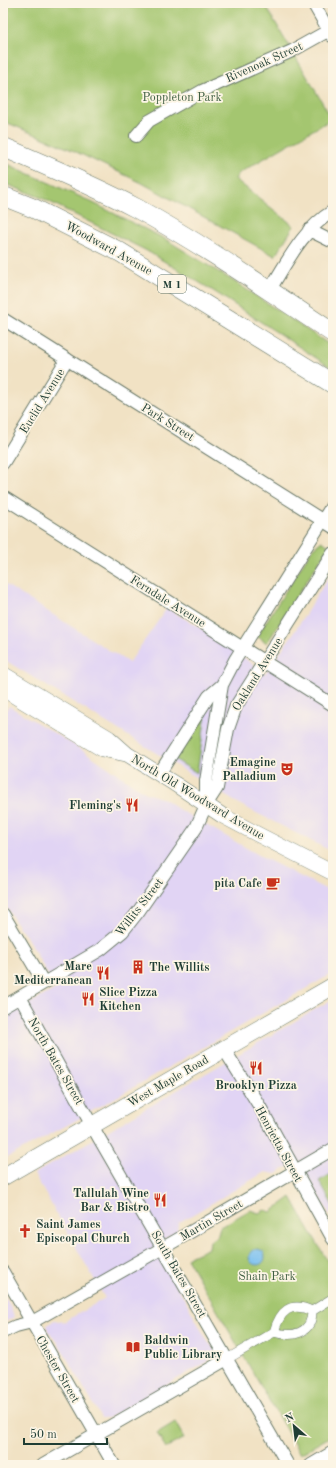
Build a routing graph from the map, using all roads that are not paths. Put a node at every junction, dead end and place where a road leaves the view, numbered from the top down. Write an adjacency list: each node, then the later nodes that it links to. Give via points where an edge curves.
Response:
1 (313, 3): 2 (street)
2 (332, 32): 3 (street, Rivenoak Street, via 202,91 149,121)
3 (136, 136)
4 (3, 147): 9 (main road, via 135,207 205,248)
5 (3, 196): 13 (main road, Woodward Avenue / M 1, via 33,208 120,252)
6 (333, 211): 7 (street)
7 (309, 230): 8 (street); 9 (street)
8 (333, 242)
9 (270, 291): 11 (main road)
10 (3, 319): 12 (street, Park Street)
11 (333, 333)
12 (68, 359): 14 (street, Euclid Avenue); 17 (street, Park Street)
13 (333, 384)
14 (3, 463)
15 (3, 496): 20 (street, Ferndale Avenue)
16 (333, 504): 17 (street, Oakland Avenue)
17 (322, 520): 18 (street, Park Street); 20 (street, Oakland Avenue)
18 (333, 527)
19 (333, 553): 21 (street, Oakland Avenue)
20 (242, 648): 21 (street, Ferndale Avenue); 23 (street, Oakland Avenue)
21 (264, 662): 25 (street, Ferndale Avenue); 28 (street, Oakland Avenue, via 236,706 228,729 217,788)
22 (3, 674): 26 (street, North Old Woodward Avenue, via 109,738)
23 (222, 685): 27 (street, Oakland Avenue, via 209,696); 28 (street, Oakland Avenue, via 206,781)
24 (3, 689): 26 (street, North Old Woodward Avenue, via 102,749)
25 (333, 705)
26 (127, 754): 27 (street, North Old Woodward Avenue)
27 (159, 774): 28 (street, North Old Woodward Avenue)
28 (206, 805): 29 (street, North Old Woodward Avenue); 31 (street, Willits Street, via 196,828 123,931 100,950)
29 (333, 873)
30 (3, 914): 31 (street)
31 (44, 983): 33 (street, Willits Street)
32 (333, 986): 35 (main road, West Maple Road)
33 (20, 997): 34 (street, Willits Street); 36 (street, North Bates Street)
34 (3, 1007)
35 (224, 1049): 36 (main road, West Maple Road); 38 (street, Henrietta Street)
36 (92, 1125): 39 (main road, West Maple Road); 41 (street, South Bates Street)
37 (333, 1149): 38 (street, Martin Street)
38 (295, 1172): 40 (street, Henrietta Street); 41 (street, Martin Street)
39 (3, 1177)
40 (333, 1239)
41 (164, 1248): 45 (street, Martin Street); 48 (street, South Bates Street)
42 (3, 1272): 45 (street, Chester Street)
43 (333, 1298): 44 (street)
44 (312, 1311): 47 (street, via 302,1307 287,1310 281,1316); 47 (street, via 310,1322 300,1333 286,1335)
45 (32, 1322): 46 (street, Martin Street); 49 (street, Chester Street)
46 (3, 1332)
47 (274, 1332): 48 (street)
48 (227, 1359): 49 (street); 53 (street, South Bates Street)
49 (96, 1435): 51 (street); 52 (street, Chester Street)
50 (333, 1452): 54 (street)
51 (43, 1465)
52 (114, 1465)
53 (288, 1465)
54 (311, 1465)

